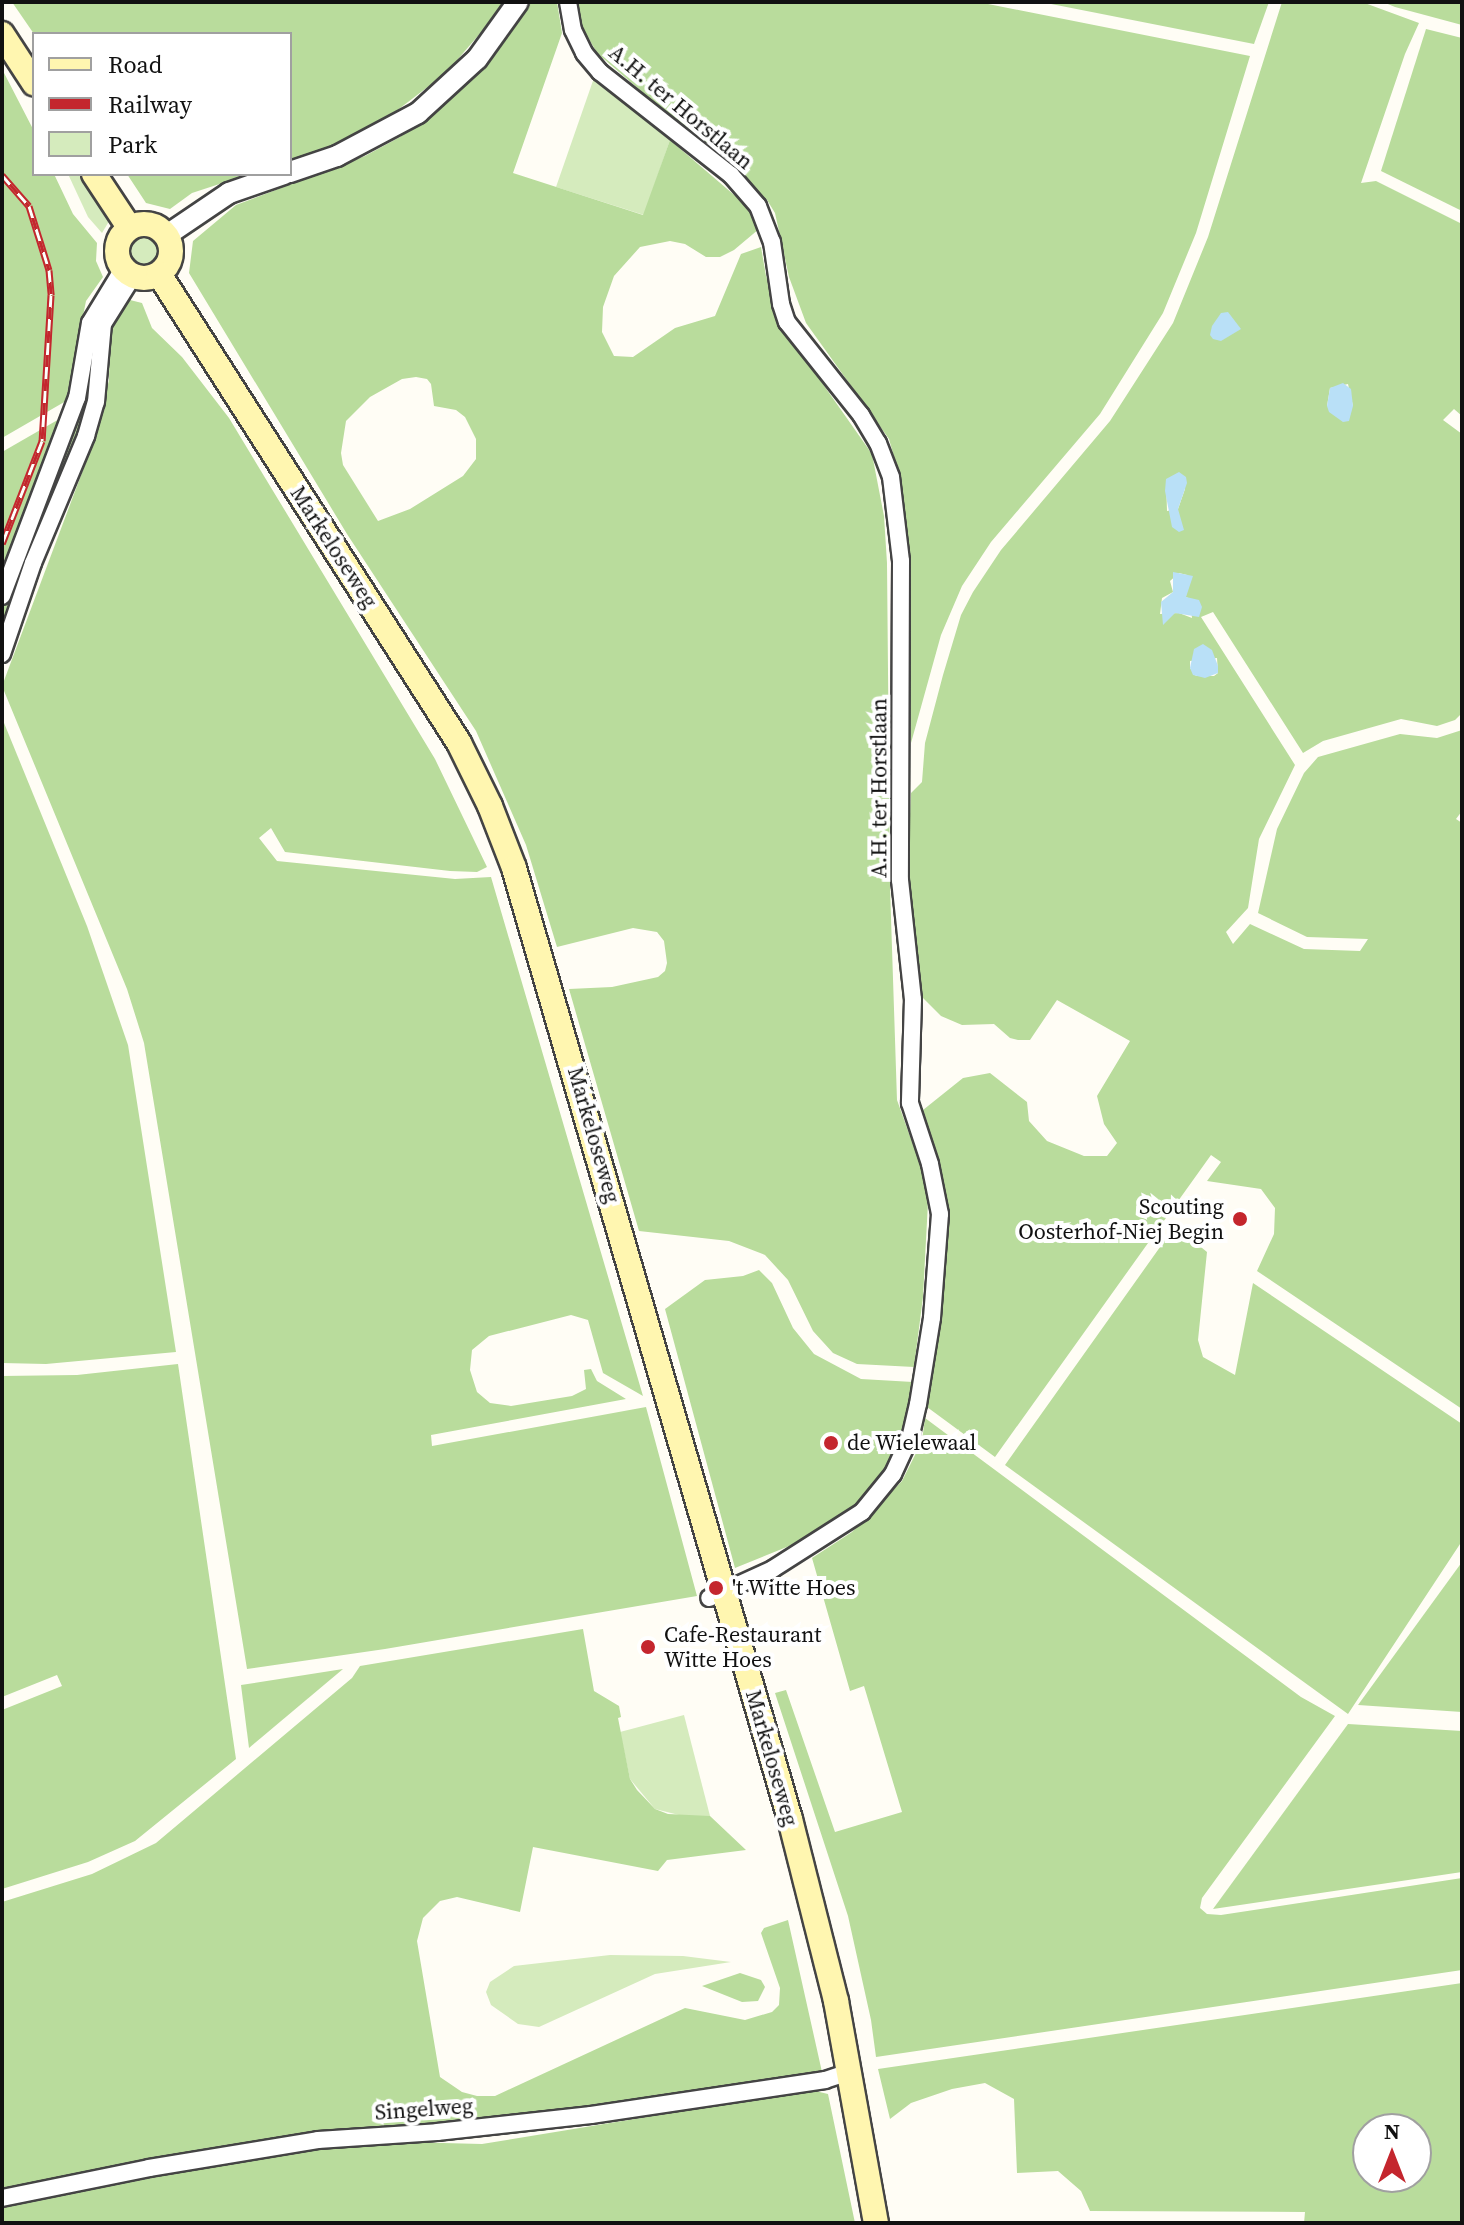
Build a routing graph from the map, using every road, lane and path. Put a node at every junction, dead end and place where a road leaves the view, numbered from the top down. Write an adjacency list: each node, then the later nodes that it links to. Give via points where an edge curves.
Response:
1 (518, 2): 5 (street, via 477,59 418,113 337,156)
2 (568, 2): 14 (street, A.H. ter Horstlaan, via 573,30 600,72 731,175 758,206 772,242 787,322 878,443 891,477 901,561 900,880 913,999 910,1103 940,1214 922,1381 903,1455 870,1502 844,1525 773,1569)
3 (2, 34): 4 (main road)
4 (32, 80)
5 (292, 171)
6 (95, 176): 8 (main road)
7 (278, 176): 9 (street, via 229,193)
8 (129, 227): 9 (main road, via 154,225); 10 (main road, via 117,249)
9 (167, 235): 11 (main road, via 171,256)
10 (128, 272): 11 (main road); 12 (street, via 90,323 77,398); 13 (street, via 103,324 96,402 86,436)
11 (159, 274): 14 (main road, Markeloseweg, via 412,665 490,806 533,923)
12 (2, 596)
13 (2, 654)
14 (716, 1595): 15 (main road, Markeloseweg, via 809,1890)
15 (850, 2072): 16 (street, Singelweg, via 591,2115 318,2140); 17 (main road, Markeloseweg)
16 (2, 2198)
17 (876, 2223)

